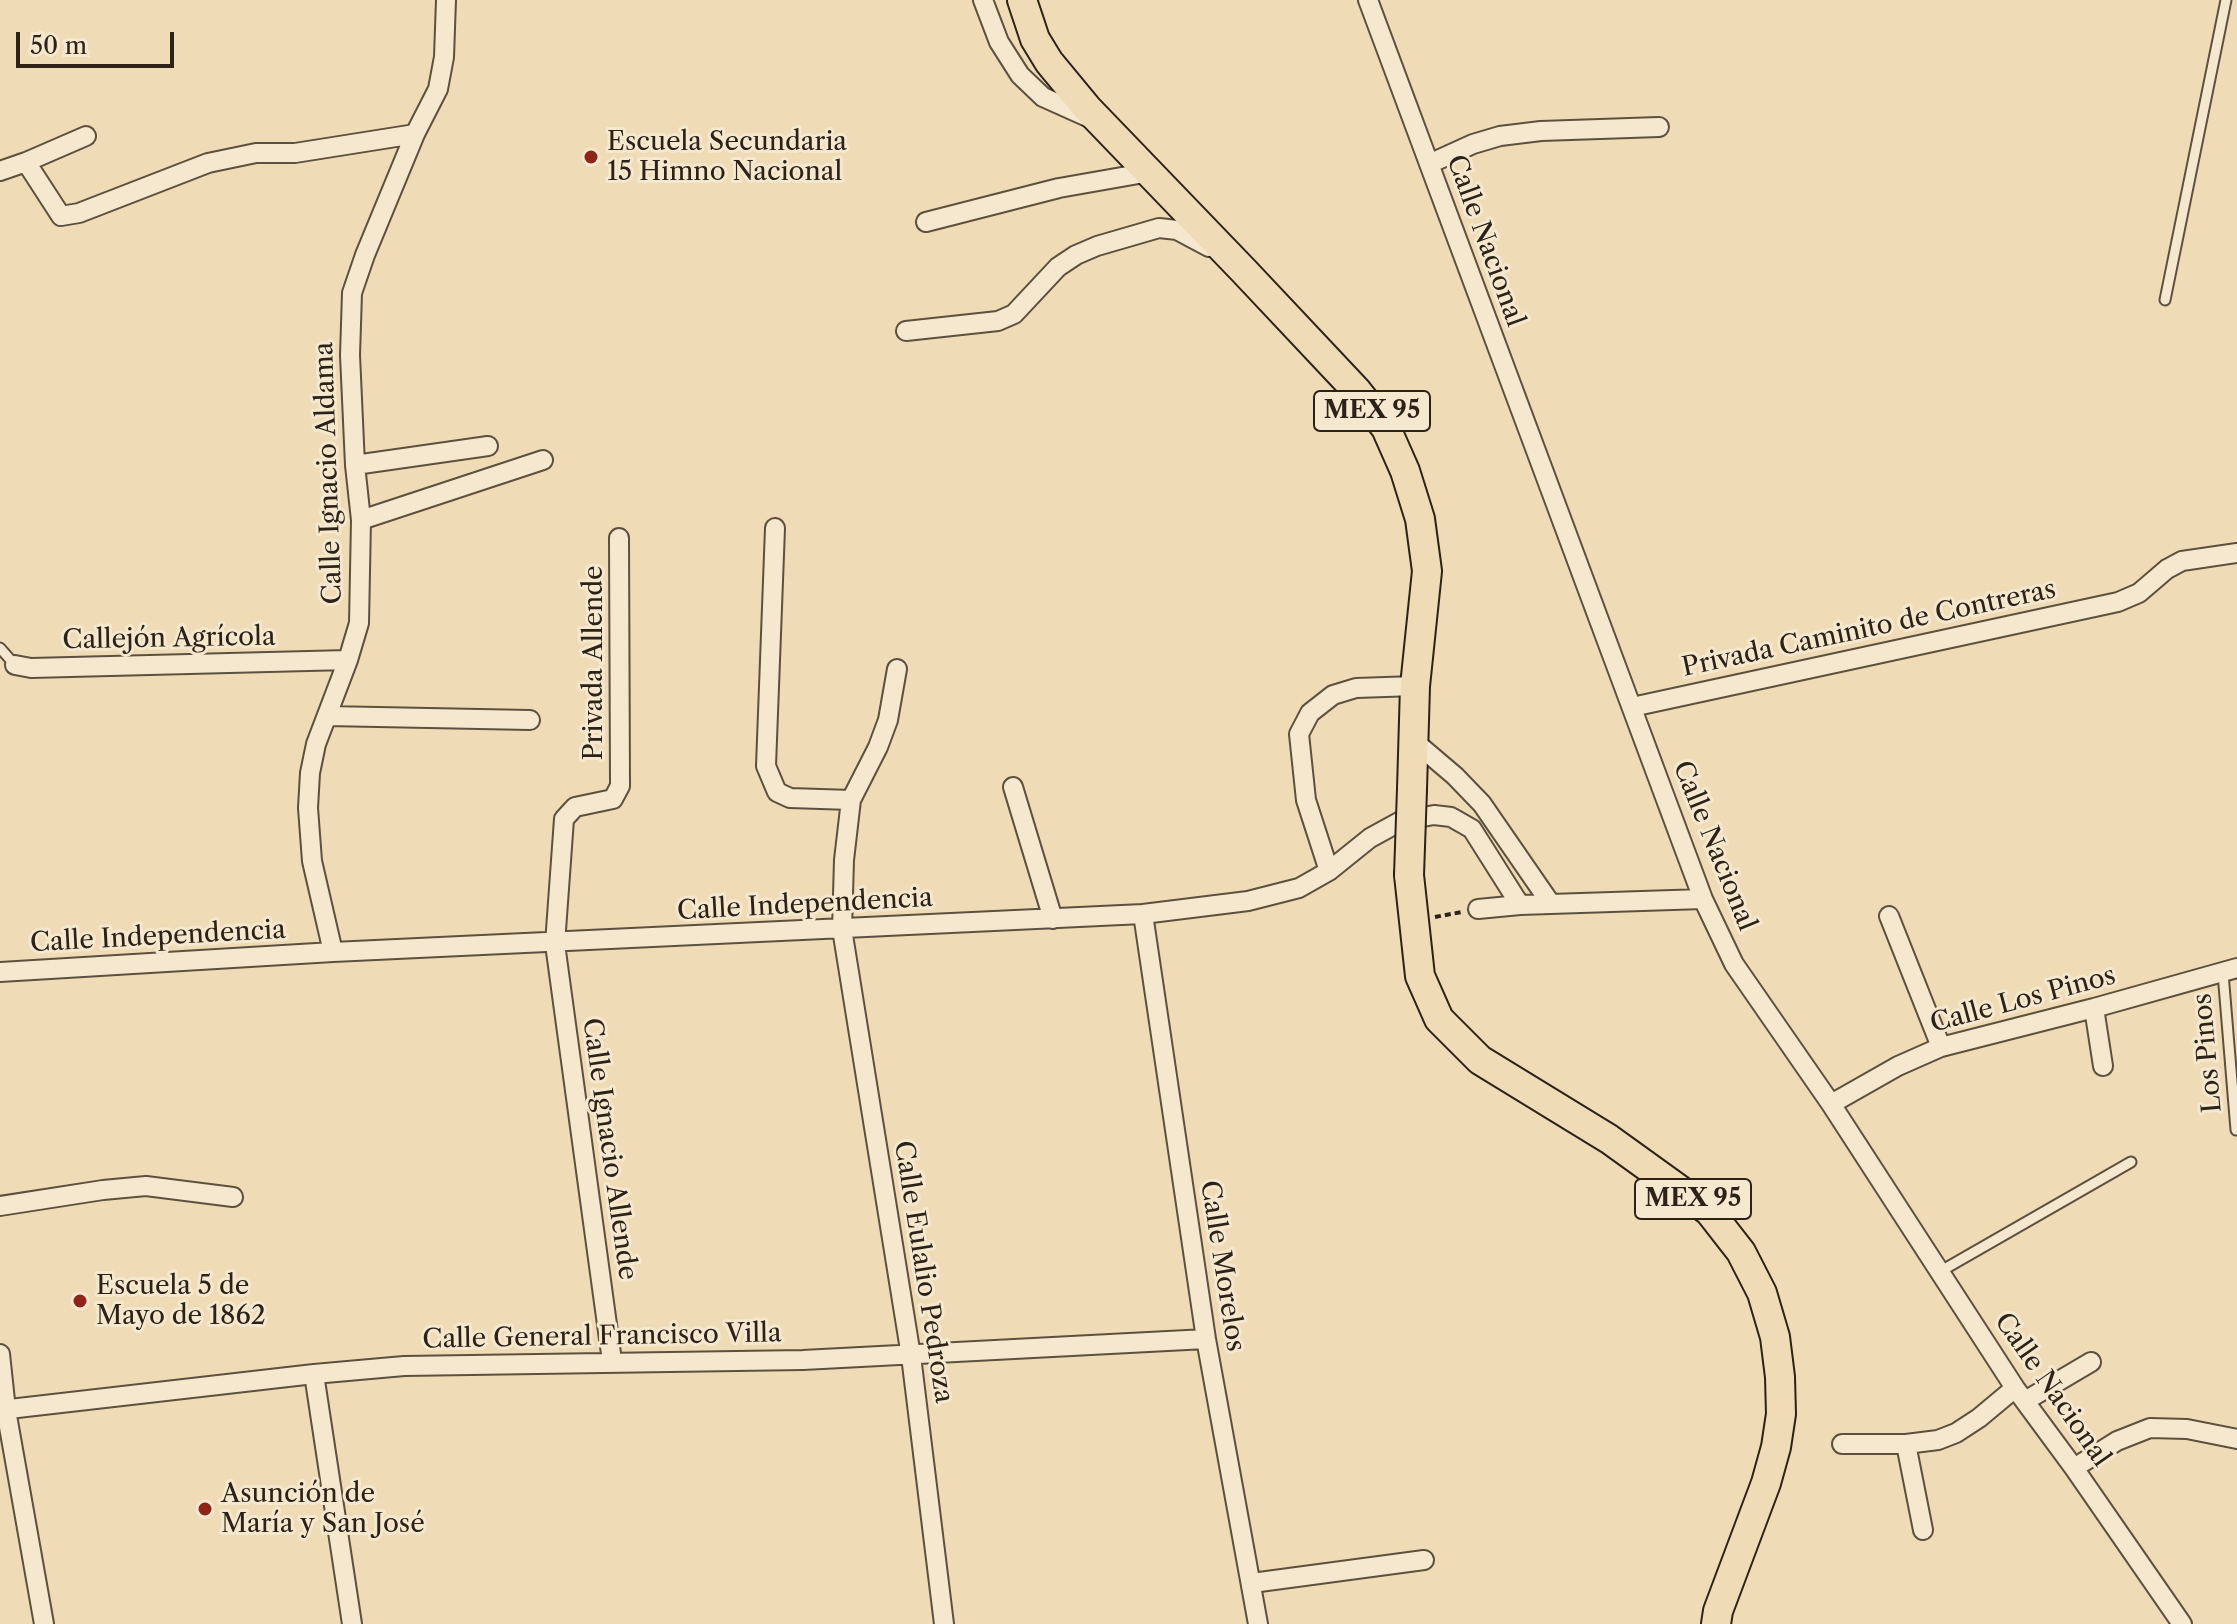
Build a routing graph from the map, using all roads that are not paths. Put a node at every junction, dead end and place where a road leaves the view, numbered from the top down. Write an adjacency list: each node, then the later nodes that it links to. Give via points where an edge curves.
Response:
1 (446, 0): 8 (street, Calle Ignacio Aldama, via 438,89)
2 (983, 0): 6 (street, via 999,42 1020,75 1043,97)
3 (1022, 0): 6 (main road, MEX 95, via 1049,62)
4 (1368, 0): 11 (street, Calle Nacional)
5 (2226, 0): 16 (lane)
6 (1105, 125): 13 (main road, MEX 95)
7 (1659, 127): 11 (street, via 1500,136)
8 (415, 134): 10 (street, via 208,163 61,216); 20 (street, Calle Ignacio Aldama, via 352,293)
9 (86, 136): 10 (street)
10 (26, 162): 12 (street)
11 (1429, 164): 30 (street, Calle Nacional)
12 (0, 171)
13 (1150, 172): 14 (street, via 1059,188); 15 (main road, MEX 95)
14 (926, 222)
15 (1244, 271): 17 (street, via 1192,236 1159,228 1076,255 1006,318); 29 (main road, MEX 95, via 1371,409 1386,428 1405,471 1420,519 1427,571)
16 (2165, 300)
17 (906, 331)
18 (488, 446): 20 (street)
19 (543, 460): 21 (street)
20 (355, 465): 21 (street, Calle Ignacio Aldama)
21 (361, 520): 26 (street, Calle Ignacio Aldama, via 359,623)
22 (775, 528): 35 (street, via 766,766 777,792 790,798)
23 (619, 538): 45 (street, Privada Allende, via 620,786 613,799 575,807 564,819)
24 (2237, 553): 30 (street, Privada Caminito de Contreras, via 2182,561 2118,602)
25 (0, 648): 27 (lane, Callejón Agrícola)
26 (348, 660): 27 (street, Callejón Agrícola); 31 (street, Calle Ignacio Aldama)
27 (15, 665)
28 (897, 669): 35 (street, via 888,720)
29 (1415, 686): 33 (main road, MEX 95); 36 (street, via 1356,688 1333,695 1310,713 1299,734 1306,800)
30 (1632, 707): 37 (street, Calle Nacional)
31 (327, 716): 32 (street); 46 (street, Calle Ignacio Aldama, via 310,773 308,808 312,861)
32 (530, 720)
33 (1415, 742): 38 (street, via 1482,804); 77 (main road, MEX 95, bridge, via 1409,875 1420,976 1439,1019 1480,1060 1609,1139 1709,1211 1741,1252 1762,1293 1775,1337 1781,1414 1766,1483)
34 (1013, 787): 43 (street)
35 (851, 800): 44 (street, Calle Eulalio Pedroza)
36 (1329, 871): 39 (street, Calle Independencia, via 1401,821 1451,817 1472,829); 41 (street, Calle Independencia, via 1299,888 1248,901)
37 (1703, 899): 38 (street); 52 (street, Calle Nacional, via 1734,964)
38 (1551, 904): 39 (street)
39 (1520, 905): 40 (street)
40 (1478, 909)
41 (1143, 914): 43 (street, Calle Independencia); 58 (street, Calle Morelos)
42 (1889, 916): 50 (street)
43 (1053, 919): 44 (street, Calle Independencia)
44 (842, 929): 45 (street, Calle Independencia); 60 (street, Calle Eulalio Pedroza)
45 (555, 944): 46 (street, Calle Independencia); 61 (street, Calle Ignacio Allende)
46 (333, 952): 48 (street, Calle Independencia)
47 (2230, 970): 49 (street, Calle Los Pinos); 53 (lane, Los Pinos)
48 (0, 972)
49 (2094, 1008): 50 (street, Calle Los Pinos); 51 (street)
50 (1941, 1047): 52 (street, Calle Los Pinos)
51 (2103, 1066)
52 (1831, 1104): 57 (street, Calle Nacional)
53 (2236, 1130)
54 (2131, 1162): 57 (lane)
55 (233, 1197): 56 (street, via 146,1186)
56 (0, 1206)
57 (1941, 1271): 64 (street, Calle Nacional)
58 (1206, 1339): 60 (street, Calle General Francisco Villa); 72 (street, Calle Morelos)
59 (0, 1354): 65 (street)
60 (911, 1356): 61 (street, Calle General Francisco Villa); 75 (street, Calle Eulalio Pedroza)
61 (612, 1361): 63 (street, Calle General Francisco Villa, via 404,1366)
62 (2091, 1362): 64 (street)
63 (314, 1374): 65 (street, Calle General Francisco Villa); 74 (street)
64 (2020, 1394): 68 (street, via 1956,1433); 69 (street, Calle Nacional)
65 (3, 1410): 73 (street)
66 (2237, 1439): 69 (street, via 2150,1428)
67 (1842, 1444): 68 (street)
68 (1906, 1444): 70 (street)
69 (2074, 1468): 78 (street, Calle Nacional)
70 (1923, 1530)
71 (1424, 1560): 72 (street)
72 (1252, 1583): 76 (street, Calle Morelos)
73 (44, 1624)
74 (352, 1624)
75 (944, 1624)
76 (1258, 1624)
77 (1716, 1624)
78 (2182, 1624)

